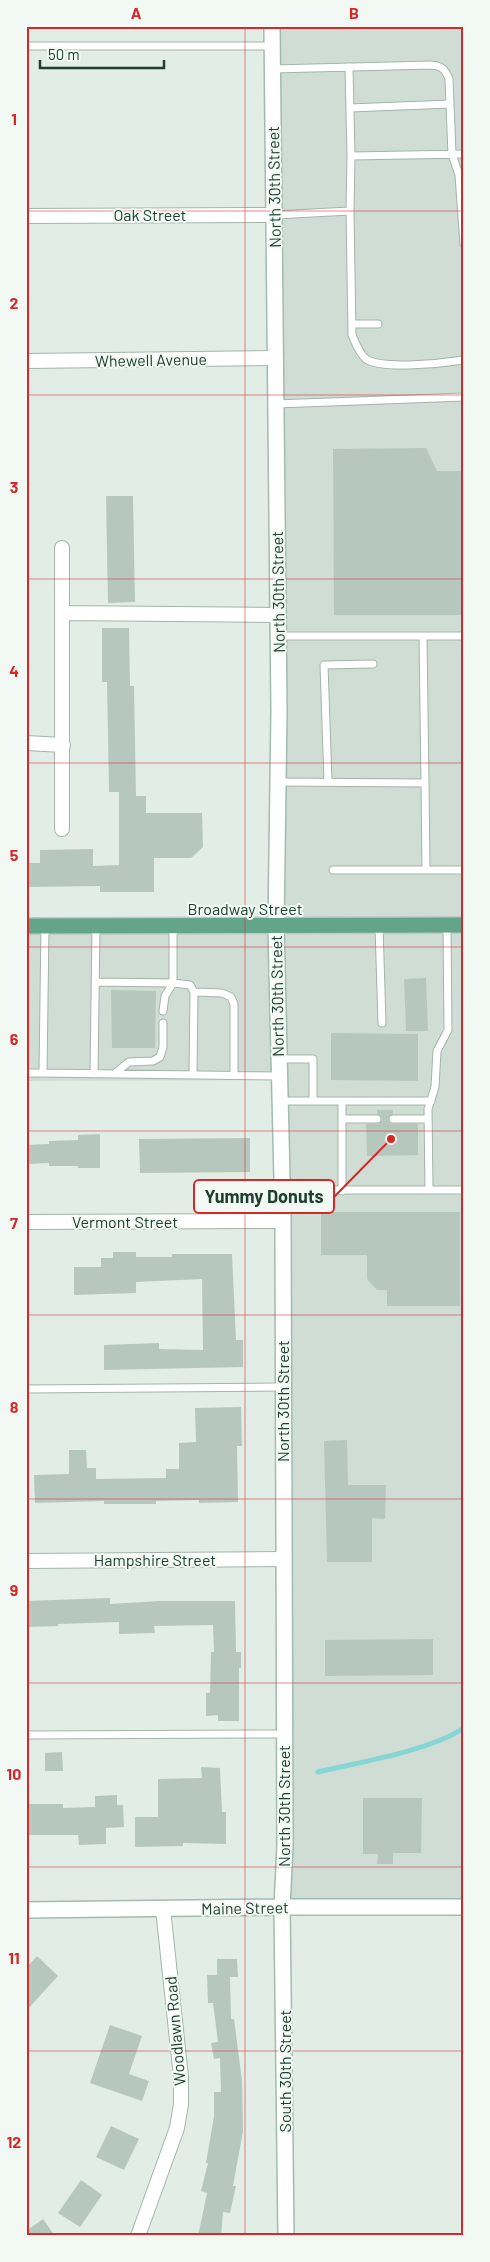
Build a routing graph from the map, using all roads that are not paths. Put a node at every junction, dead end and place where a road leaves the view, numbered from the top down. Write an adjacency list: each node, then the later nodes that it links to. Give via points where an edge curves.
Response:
1 (272, 26): 3 (street, North 30th Street)
2 (26, 46): 3 (lane)
3 (272, 46): 5 (street, North 30th Street)
4 (349, 67): 5 (lane); 6 (lane, via 440,66 449,79); 7 (lane)
5 (273, 70): 12 (street, North 30th Street)
6 (450, 104): 7 (lane); 8 (lane)
7 (350, 108): 10 (lane)
8 (452, 154): 9 (lane); 10 (lane); 14 (lane, via 459,175)
9 (464, 154)
10 (352, 156): 11 (lane)
11 (350, 212): 12 (lane); 15 (lane)
12 (274, 215): 13 (street, Oak Street); 17 (street, North 30th Street)
13 (26, 216)
14 (464, 244)
15 (352, 324): 16 (lane); 18 (lane, via 352,335 358,349 369,361 418,365)
16 (378, 324)
17 (276, 358): 19 (street, Whewell Avenue); 21 (street, North 30th Street)
18 (464, 360)
19 (26, 361)
20 (464, 397): 21 (lane)
21 (276, 404): 24 (street, North 30th Street)
22 (62, 548): 23 (street)
23 (62, 613): 24 (street); 30 (street)
24 (278, 615): 25 (street, North 30th Street)
25 (278, 636): 26 (lane); 31 (street, North 30th Street)
26 (423, 636): 27 (lane); 33 (lane)
27 (464, 636)
28 (373, 664): 32 (lane, via 324,665)
29 (26, 743): 30 (street)
30 (63, 745): 34 (street)
31 (278, 782): 32 (lane); 45 (street, North 30th Street)
32 (328, 782): 33 (lane)
33 (425, 783): 36 (lane)
34 (62, 829)
35 (333, 870): 36 (lane)
36 (426, 870): 37 (lane)
37 (464, 870)
38 (447, 925): 39 (main road, Broadway Street); 44 (main road, Broadway Street); 62 (lane, via 448,1030 437,1051)
39 (464, 925)
40 (26, 926): 41 (main road, Broadway Street)
41 (45, 926): 42 (main road, Broadway Street); 54 (lane)
42 (96, 926): 43 (main road, Broadway Street); 46 (lane)
43 (173, 926): 45 (main road, Broadway Street); 47 (lane)
44 (379, 926): 45 (main road, Broadway Street); 51 (lane)
45 (276, 927): 52 (street, North 30th Street)
46 (95, 982): 47 (lane); 55 (lane)
47 (173, 983): 48 (lane, via 190,985); 49 (lane, via 165,996)
48 (194, 992): 57 (lane); 58 (lane, via 222,993 234,1004)
49 (163, 1011)
50 (163, 1023): 56 (lane, via 160,1057 153,1061 129,1062)
51 (382, 1023)
52 (278, 1059): 59 (street, North 30th Street); 61 (lane, via 313,1059)
53 (26, 1073): 54 (lane)
54 (43, 1073): 55 (lane)
55 (94, 1074): 56 (lane)
56 (114, 1074): 57 (lane)
57 (193, 1075): 58 (lane)
58 (234, 1075): 59 (lane)
59 (279, 1076): 60 (street, North 30th Street)
60 (280, 1101): 61 (lane); 68 (street, North 30th Street)
61 (313, 1101): 63 (lane)
62 (431, 1101): 63 (lane); 67 (lane)
63 (342, 1102): 64 (lane)
64 (342, 1119): 65 (lane); 71 (lane)
65 (377, 1119)
66 (393, 1119): 67 (lane)
67 (428, 1119): 69 (lane)
68 (282, 1190): 71 (lane); 72 (street, North 30th Street)
69 (429, 1190): 70 (lane); 71 (lane)
70 (464, 1190)
71 (342, 1191)
72 (283, 1221): 73 (street, Vermont Street); 74 (street, North 30th Street)
73 (26, 1222)
74 (283, 1387): 75 (lane); 76 (street, North 30th Street)
75 (26, 1389)
76 (284, 1559): 77 (street, Hampshire Street); 78 (street, North 30th Street)
77 (26, 1560)
78 (284, 1734): 79 (lane); 80 (street, North 30th Street)
79 (26, 1736)
80 (282, 1907): 81 (street, Maine Street); 82 (street, Maine Street); 85 (street, South 30th Street)
81 (464, 1907)
82 (163, 1909): 83 (street, Maine Street); 84 (street, Woodlawn Road, via 182,2077 181,2104 175,2137)
83 (26, 1910)
84 (138, 2236)
85 (286, 2236)

